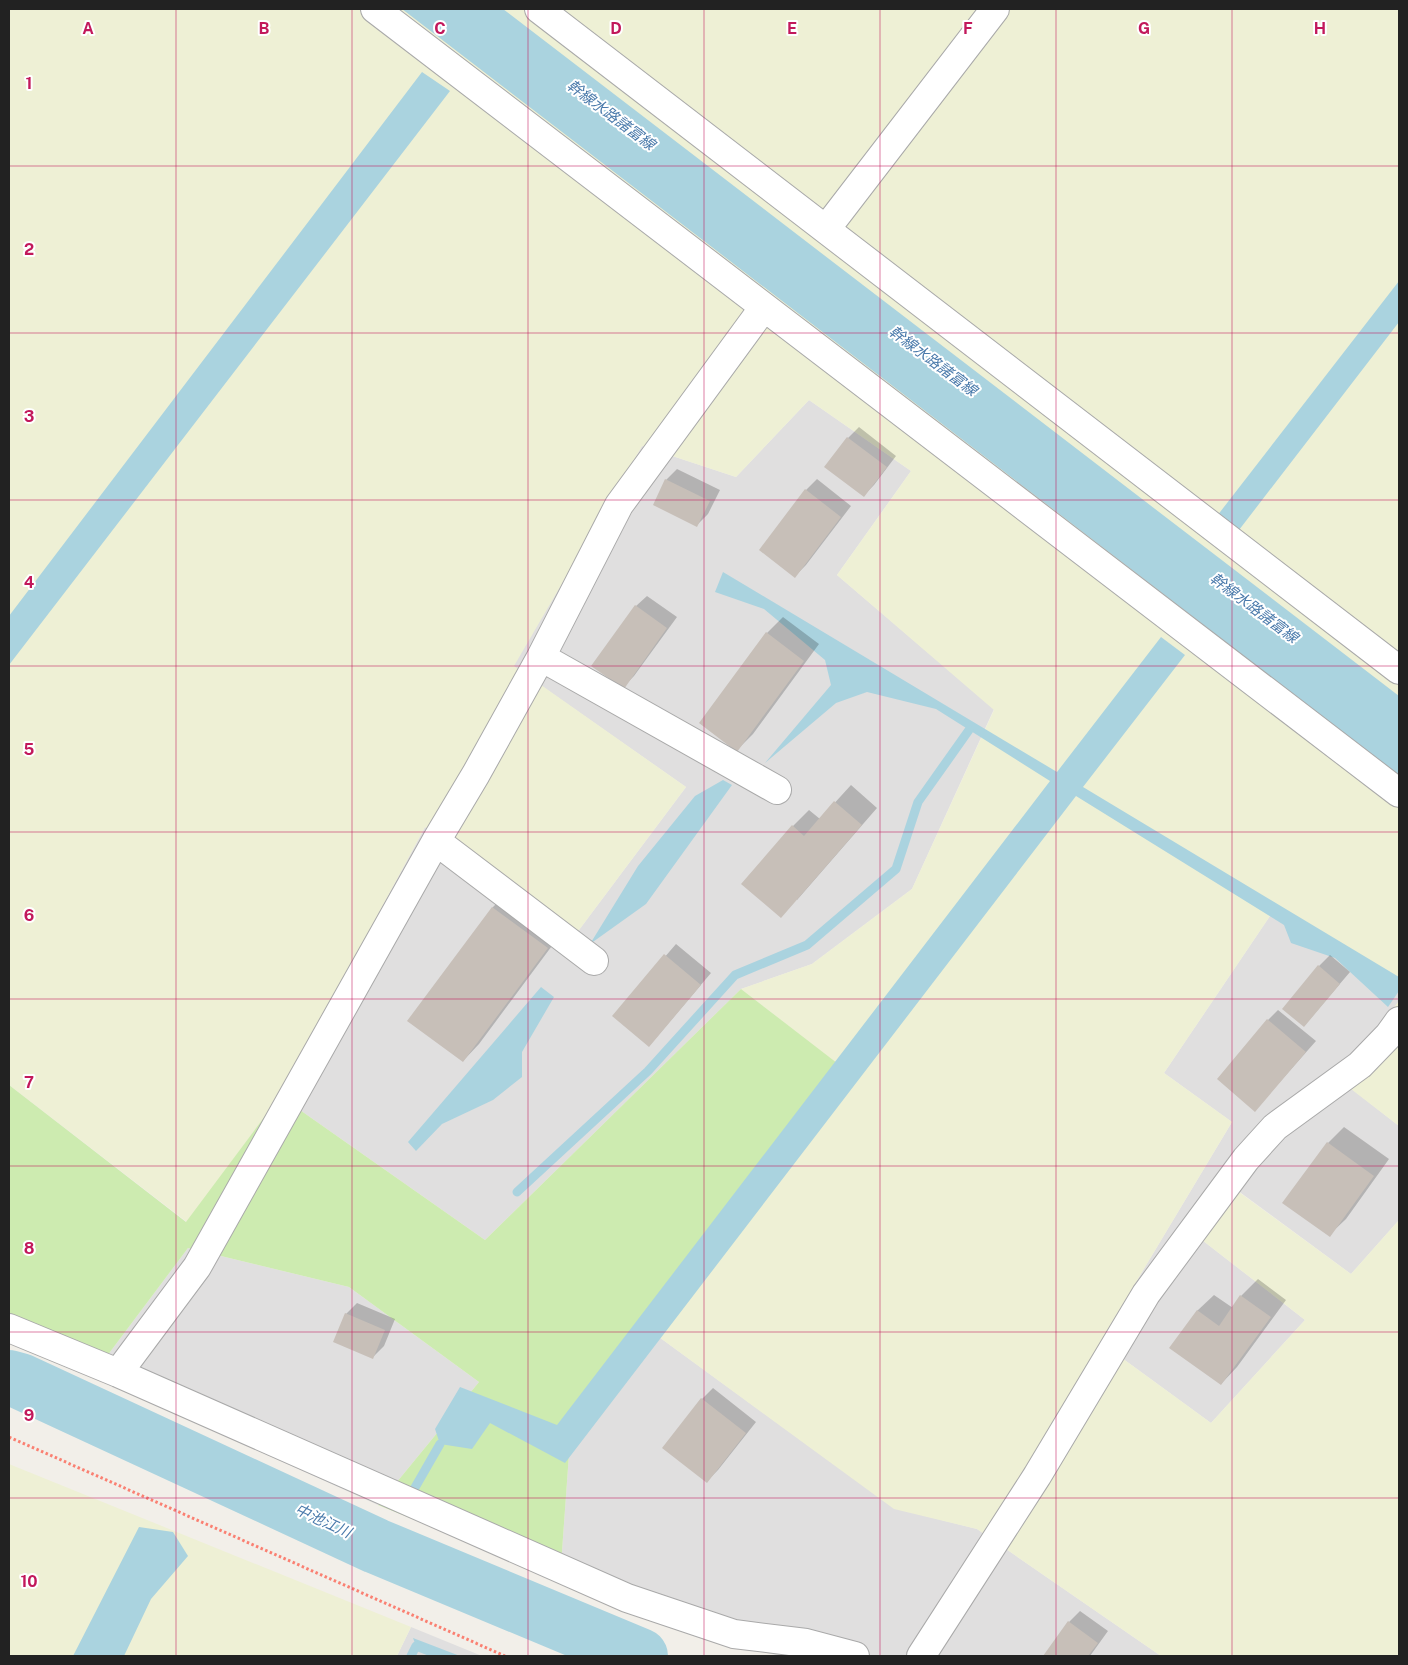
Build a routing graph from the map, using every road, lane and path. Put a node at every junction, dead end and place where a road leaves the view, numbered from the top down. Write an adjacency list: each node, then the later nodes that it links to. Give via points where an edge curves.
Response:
1 (375, 9): 5 (street)
2 (539, 9): 4 (street)
3 (995, 9): 4 (street)
4 (826, 229): 7 (street)
5 (764, 307): 6 (street, via 619,505); 9 (street)
6 (541, 658): 8 (street); 10 (street)
7 (1399, 670)
8 (777, 790)
9 (1399, 793)
10 (436, 841): 11 (street); 14 (street, via 197,1267)
11 (594, 961)
12 (1399, 1021): 18 (street, via 1360,1065 1274,1127 1246,1158 1146,1294 1037,1476)
13 (9, 1328): 14 (street)
14 (118, 1373): 17 (street, via 627,1598 734,1634 806,1643)
15 (9, 1437): 16 (path)
16 (504, 1656)
17 (856, 1656)
18 (920, 1656)

